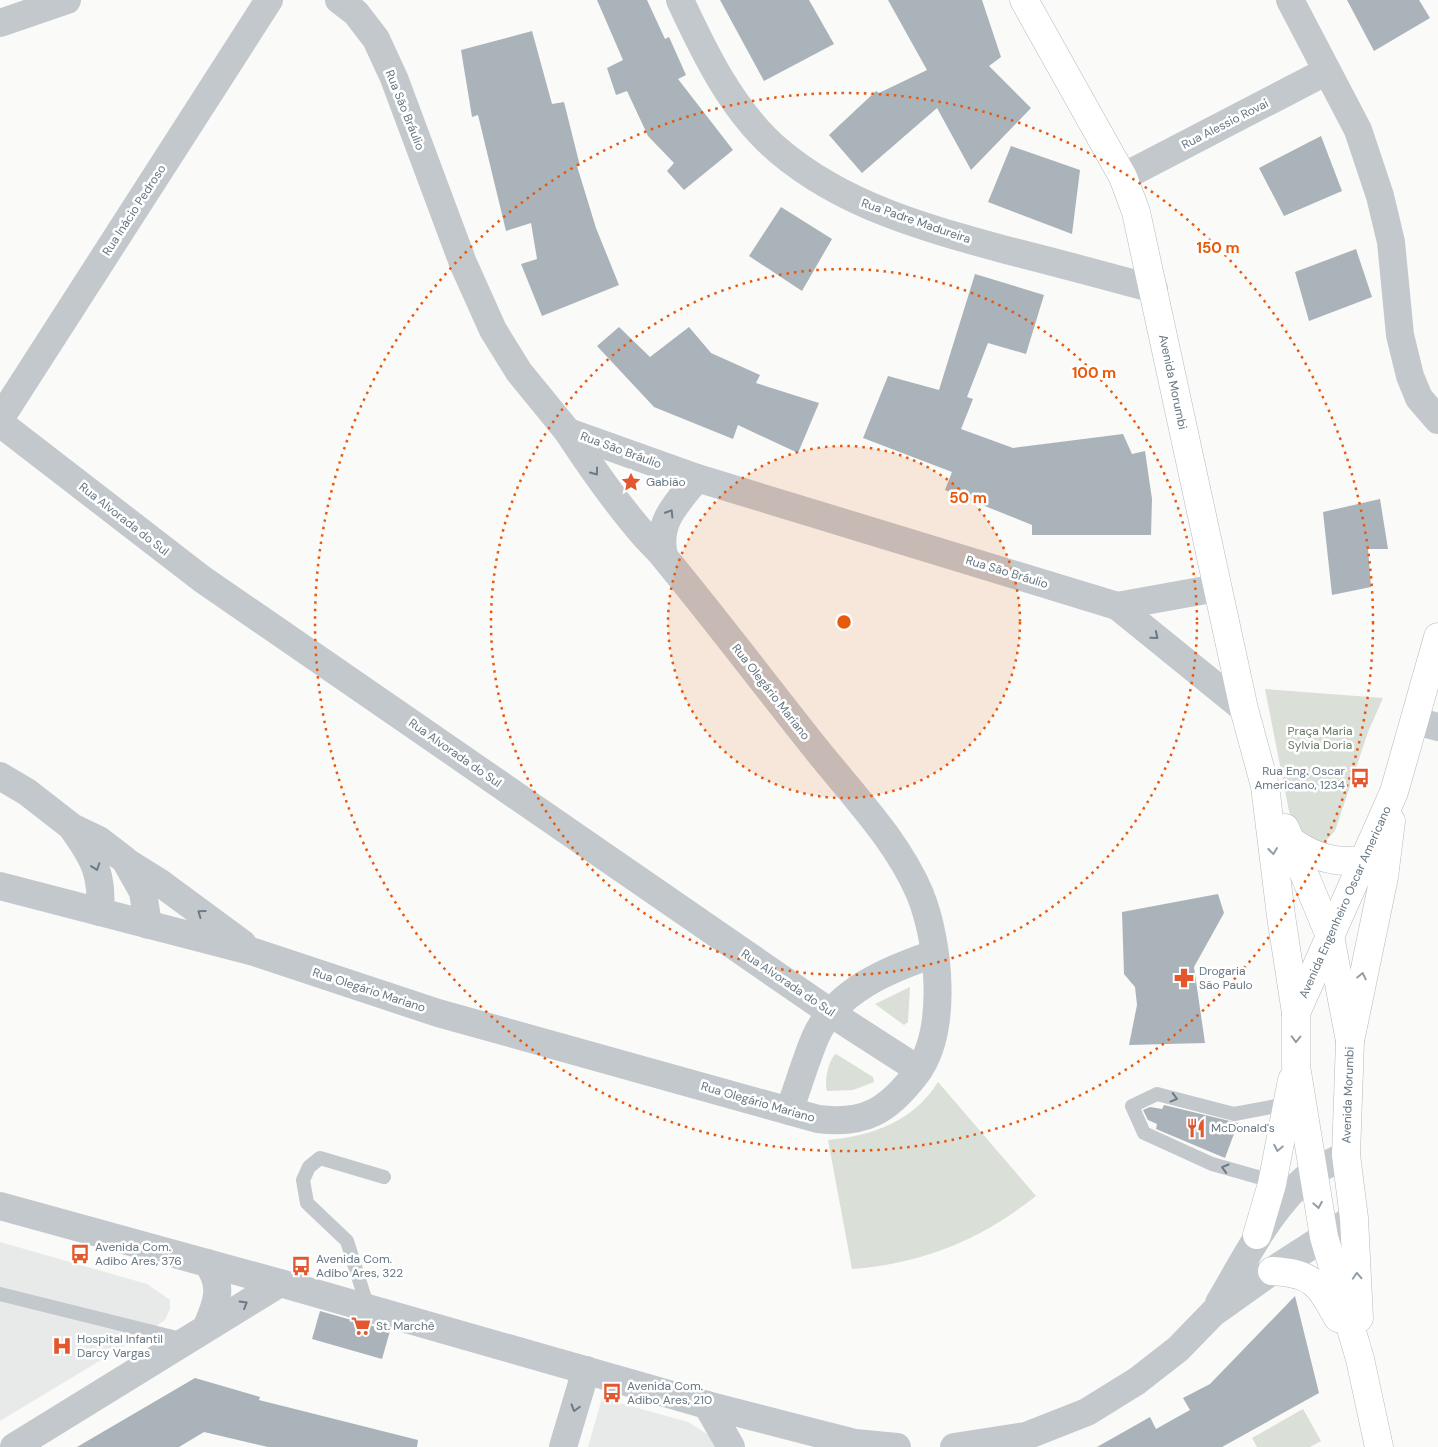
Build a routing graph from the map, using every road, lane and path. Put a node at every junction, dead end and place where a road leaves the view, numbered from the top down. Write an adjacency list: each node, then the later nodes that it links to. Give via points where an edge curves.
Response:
1 (67, 0): 7 (street)
2 (269, 0): 12 (street, Rua Inácio Pedroso)
3 (339, 0): 13 (street, Rua São Bráulio, via 356,13 379,47 414,130 462,264 493,330 519,372)
4 (680, 0): 10 (street, Rua Padre Madureira, via 719,78 745,114 778,150 824,185 877,210 944,233)
5 (1024, 0): 9 (main road, Avenida Morumbi)
6 (1290, 0): 8 (street)
7 (0, 22)
8 (1327, 71): 9 (street, Rua Alessio Rovai); 11 (street, via 1358,130 1380,196 1391,242 1400,335 1410,376 1419,398)
9 (1123, 177): 10 (main road, Avenida Morumbi, via 1136,212)
10 (1154, 289): 16 (main road, Avenida Morumbi)
11 (1438, 420)
12 (0, 421): 35 (street, Rua Alvorada do Sul, via 202,579)
13 (568, 432): 14 (street, Rua São Bráulio); 15 (street, Rua Olegário Mariano, one-way to 15, via 617,501)
14 (697, 478): 15 (street, one-way to 14, via 662,529 668,515); 17 (street, Rua São Bráulio)
15 (664, 556): 33 (street, Rua Olegário Mariano, via 890,842 920,895)
16 (1217, 588): 17 (street, Rua São Bráulio); 19 (main road, Avenida Morumbi)
17 (1117, 606): 19 (street, Rua São Bráulio, one-way to 19)
18 (1438, 637): 20 (main road, Avenida Engenheiro Oscar Americano)
19 (1244, 709): 22 (main road, Avenida Morumbi)
20 (1427, 724): 23 (main road, Avenida Engenheiro Oscar Americano)
21 (0, 776): 24 (street, via 27,792)
22 (1265, 786): 25 (main road, Avenida Morumbi); 34 (main road, Avenida Morumbi, one-way to 34)
23 (1394, 792): 27 (main road, Avenida Engenheiro Oscar Americano); 36 (main road, Avenida Engenheiro Oscar Americano, one-way to 23, via 1384,877)
24 (72, 827): 26 (street, via 99,840); 29 (street, one-way to 29, via 92,855 102,890)
25 (1290, 840): 27 (main road, via 1325,859); 31 (main road, Avenida Morumbi)
26 (125, 860): 30 (street, via 143,892); 32 (street, one-way to 26)
27 (1364, 860): 31 (main road, Avenida Engenheiro Oscar Americano)
28 (0, 886): 29 (street, Rua Olegário Mariano)
29 (100, 912): 30 (street, Rua Olegário Mariano)
30 (148, 925): 32 (street, Rua Olegário Mariano)
31 (1330, 936): 34 (main road, Avenida Engenheiro Oscar Americano); 36 (main road, Avenida Morumbi)
32 (254, 952): 40 (street, Rua Olegário Mariano, via 438,1012)
33 (934, 954): 35 (street, via 900,965 853,992); 38 (street, Rua Olegário Mariano, via 937,1012 932,1037)
34 (1296, 1012): 37 (main road, Avenida Morumbi, one-way to 37)
35 (831, 1013): 38 (street, Rua Alvorada do Sul); 40 (street, via 815,1036)
36 (1350, 1041): 41 (main road, Avenida Morumbi)
37 (1296, 1066): 39 (main road); 42 (main road, Avenida Morumbi)
38 (919, 1070): 40 (street, Rua Olegário Mariano, via 897,1096 863,1118 841,1122)
39 (1287, 1104): 44 (main road, one-way to 44); 44 (lane, one-way to 39, via 1212,1164 1144,1133 1132,1106 1157,1094 1234,1114)
40 (789, 1111)
41 (1346, 1155): 42 (street); 46 (main road, Avenida Morumbi)
42 (1313, 1172): 47 (street); 48 (main road, Avenida Morumbi, one-way to 48)
43 (384, 1177): 53 (lane, via 320,1158 309,1167 303,1180 307,1203 347,1241)
44 (1272, 1181): 47 (main road)
45 (0, 1206): 49 (street)
46 (1354, 1218): 48 (street); 56 (main road, Avenida Morumbi, one-way to 46)
47 (1258, 1235): 54 (street)
48 (1324, 1237): 50 (street); 56 (main road, Avenida Morumbi)
49 (208, 1263): 51 (street); 55 (street, via 217,1281 218,1293 216,1304)
50 (1272, 1271): 54 (street); 56 (main road, via 1302,1275 1322,1289)
51 (280, 1283): 53 (street); 55 (street, one-way to 51)
52 (0, 1294): 55 (lane)
53 (368, 1308): 57 (street)
54 (1213, 1313): 64 (street, via 1178,1349 1144,1376 1087,1412 1026,1436)
55 (196, 1333): 60 (street)
56 (1360, 1360): 65 (main road, Avenida Morumbi)
57 (586, 1370): 58 (street); 61 (street, one-way to 61)
58 (707, 1405): 59 (street); 62 (street)
59 (810, 1441): 63 (street)
60 (14, 1447)
61 (564, 1447)
62 (731, 1447)
63 (897, 1447)
64 (954, 1447)
65 (1380, 1447)

